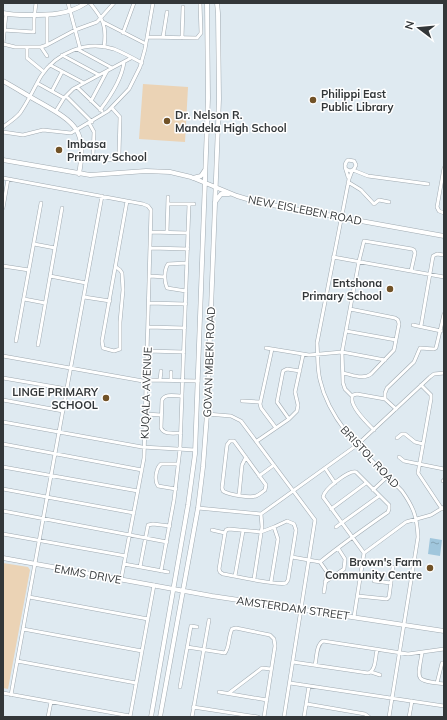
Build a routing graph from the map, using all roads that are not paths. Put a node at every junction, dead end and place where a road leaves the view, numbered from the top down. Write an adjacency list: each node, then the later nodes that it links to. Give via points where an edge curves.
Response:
1 (36, 3): 15 (street)
2 (68, 3): 12 (street)
3 (86, 3): 12 (main road)
4 (90, 3): 17 (street)
5 (114, 3): 17 (street)
6 (134, 3): 21 (street)
7 (153, 3): 22 (street)
8 (200, 3): 24 (street, via 200,35 196,38)
9 (207, 3): 60 (main road, GOVAN MBEKI ROAD, via 209,83)
10 (217, 3): 71 (main road, GOVAN MBEKI ROAD, via 219,91)
11 (183, 7): 24 (street)
12 (70, 11): 16 (main road); 20 (street)
13 (167, 12): 23 (street)
14 (5, 13): 15 (main road); 19 (street)
15 (34, 15): 16 (main road); 19 (street, via 34,32)
16 (47, 15): 27 (street)
17 (102, 18): 18 (street); 20 (street, via 95,24)
18 (103, 22): 21 (street); 30 (street, via 106,35)
19 (4, 30): 25 (street)
20 (75, 30): 27 (street); 31 (street)
21 (123, 33): 26 (street)
22 (147, 37): 23 (street); 26 (street)
23 (163, 37): 24 (street)
24 (182, 38)
25 (3, 44): 28 (street)
26 (146, 44): 36 (street)
27 (47, 45): 29 (street)
28 (27, 47): 29 (street); 40 (street, via 27,58)
29 (41, 47): 33 (street)
30 (104, 47): 31 (street); 34 (street)
31 (78, 48): 32 (street); 38 (street)
32 (62, 55): 37 (street); 42 (street)
33 (47, 56)
34 (131, 58): 35 (street); 36 (street)
35 (124, 62): 38 (street); 52 (street, via 120,76)
36 (142, 63): 51 (street, via 129,89)
37 (50, 65): 40 (street); 41 (street)
38 (112, 68): 39 (street)
39 (107, 71): 42 (street); 50 (street)
40 (44, 72): 44 (street)
41 (62, 72): 45 (street); 47 (street)
42 (99, 75): 45 (street)
43 (3, 81): 48 (main road)
44 (37, 83): 47 (street); 48 (street)
45 (84, 83): 46 (street)
46 (76, 87): 49 (street); 50 (street)
47 (52, 91): 49 (street)
48 (30, 96): 53 (main road); 56 (street, via 18,115)
49 (65, 97): 53 (street); 55 (street)
50 (91, 101): 52 (street)
51 (112, 108): 54 (street); 55 (street, via 120,119 119,156 115,161 95,159)
52 (100, 110): 54 (street)
53 (56, 111): 57 (main road, via 67,118)
54 (104, 114): 55 (street)
55 (91, 122): 57 (street)
56 (3, 127)
57 (76, 130): 58 (street, via 68,134 42,130 23,135); 64 (main road, via 82,151)
58 (3, 132)
59 (3, 160): 64 (main road, NEW EISLEBEN ROAD)
60 (206, 165): 65 (main road, via 201,176); 69 (main road, GOVAN MBEKI ROAD)
61 (346, 169): 62 (street); 62 (street, via 345,163 351,160 356,164); 68 (street)
62 (352, 170): 68 (street, BRISTOL ROAD); 70 (street, via 368,176)
63 (444, 170): 84 (street, via 437,208)
64 (79, 174): 65 (main road, NEW EISLEBEN ROAD, via 154,171)
65 (191, 177): 69 (main road, NEW EISLEBEN ROAD)
66 (3, 178): 67 (street)
67 (8, 179): 72 (street); 82 (street)
68 (348, 180): 77 (street, via 374,204 379,200); 85 (street, BRISTOL ROAD)
69 (206, 183): 71 (main road, NEW EISLEBEN ROAD); 150 (main road, GOVAN MBEKI ROAD)
70 (428, 184)
71 (215, 187): 73 (main road, NEW EISLEBEN ROAD); 76 (main road, GOVAN MBEKI ROAD)
72 (102, 196): 75 (street); 107 (street)
73 (237, 196): 76 (main road, via 222,194); 85 (main road, NEW EISLEBEN ROAD)
74 (168, 197): 79 (street)
75 (127, 201): 86 (street, KUQALA AVENUE, via 148,206 152,214); 99 (street)
76 (215, 202): 163 (main road, GOVAN MBEKI ROAD)
77 (389, 202)
78 (41, 203): 90 (street)
79 (168, 204): 80 (street); 87 (street)
80 (189, 204): 81 (street); 88 (street)
81 (194, 204)
82 (3, 208)
83 (62, 208): 91 (street)
84 (444, 213)
85 (341, 218): 89 (main road, NEW EISLEBEN ROAD); 95 (street, BRISTOL ROAD)
86 (151, 232): 87 (street); 92 (street, KUQALA AVENUE)
87 (167, 232): 88 (street)
88 (188, 233): 93 (street)
89 (444, 236)
90 (34, 244): 91 (street); 100 (street)
91 (55, 248): 103 (street)
92 (151, 248): 93 (street); 104 (street, KUQALA AVENUE)
93 (188, 249): 97 (street)
94 (444, 255): 102 (street, via 434,256)
95 (333, 257): 96 (street); 132 (street, BRISTOL ROAD)
96 (358, 261): 101 (street); 101 (street, via 364,241 412,249 415,253); 115 (street)
97 (187, 263): 105 (street, via 168,264 165,268); 108 (street)
98 (3, 266): 100 (street)
99 (116, 267): 111 (street); 111 (street, via 121,271 123,290 120,349 116,351 103,348 102,343)
100 (29, 270): 110 (street)
101 (411, 271): 102 (street)
102 (430, 275): 106 (street); 118 (street)
103 (50, 276): 107 (street); 112 (street)
104 (150, 276): 105 (street); 113 (street, KUQALA AVENUE)
105 (165, 277): 108 (street, via 167,288)
106 (444, 277)
107 (86, 283): 109 (street)
108 (186, 291): 114 (street)
109 (84, 297): 111 (street); 137 (street)
110 (24, 299): 112 (street); 124 (street)
111 (110, 301)
112 (45, 303): 125 (street)
113 (149, 303): 114 (street); 119 (street, KUQALA AVENUE)
114 (186, 304): 120 (street)
115 (350, 309): 121 (street); 123 (street, via 397,318 399,324)
116 (444, 314): 122 (street)
117 (413, 325): 118 (street)
118 (421, 326): 122 (street)
119 (148, 327): 120 (street); 128 (street, KUQALA AVENUE)
120 (185, 328): 129 (street)
121 (346, 331): 123 (street); 130 (street)
122 (441, 331): 155 (street, via 436,348 420,348 414,362 387,388)
123 (396, 340): 134 (street, via 394,350)
124 (16, 341)
125 (38, 345)
126 (266, 348): 127 (street)
127 (272, 349): 131 (street); 136 (street)
128 (148, 350): 129 (street); 146 (street, KUQALA AVENUE)
129 (184, 352): 149 (street)
130 (342, 352): 132 (street); 134 (street); 141 (street)
131 (303, 355): 132 (street); 139 (street)
132 (318, 355): 175 (street, BRISTOL ROAD, via 323,391 337,421)
133 (3, 356): 137 (street)
134 (385, 360): 141 (street, via 365,377)
135 (263, 361): 136 (street)
136 (269, 362): 144 (street)
137 (71, 368): 146 (street); 152 (street)
138 (160, 371): 147 (street)
139 (300, 371): 166 (street, via 295,392 298,409); 166 (street, via 287,369 283,372 277,399)
140 (172, 372): 148 (street)
141 (344, 373): 154 (street, via 344,387)
142 (444, 373): 151 (street, via 434,374)
143 (260, 375): 144 (street)
144 (266, 376): 158 (street)
145 (3, 378): 152 (street)
146 (146, 380): 147 (street); 162 (street, KUQALA AVENUE)
147 (160, 380): 148 (street)
148 (171, 380): 149 (street)
149 (183, 381): 150 (street); 153 (street)
150 (198, 381): 179 (main road, GOVAN MBEKI ROAD)
151 (421, 385): 159 (street); 176 (street, via 431,397)
152 (67, 389): 160 (street)
153 (182, 396): 164 (street, via 164,396); 171 (street)
154 (352, 396): 155 (street, via 357,394); 169 (street, via 351,400 359,415)
155 (385, 399): 159 (street)
156 (3, 400): 160 (street)
157 (242, 401): 158 (street)
158 (260, 402): 161 (street)
159 (396, 409): 169 (street)
160 (63, 411): 170 (street)
161 (264, 412): 165 (street); 168 (street)
162 (146, 414): 164 (street); 177 (street, KUQALA AVENUE)
163 (207, 414): 173 (street, via 238,419); 203 (main road, GOVAN MBEKI ROAD)
164 (161, 415): 171 (street, via 162,431)
165 (259, 415)
166 (288, 419): 168 (street)
167 (3, 422): 170 (street)
168 (276, 428): 173 (street)
169 (374, 430): 175 (street)
170 (59, 432): 177 (street); 180 (street)
171 (181, 433): 178 (street)
172 (398, 438): 176 (street, via 405,434 415,442)
173 (257, 441): 185 (street)
174 (3, 444): 180 (street)
175 (357, 444): 187 (street); 192 (street, BRISTOL ROAD)
176 (423, 444): 184 (street)
177 (144, 447): 178 (street); 189 (street, KUQALA AVENUE)
178 (180, 449): 179 (street); 183 (street)
179 (195, 450): 246 (main road, GOVAN MBEKI ROAD)
180 (55, 454): 189 (street); 190 (street)
181 (246, 457): 191 (street); 200 (street, via 242,465); 200 (street, via 234,441 228,443 222,488 226,493)
182 (399, 457): 184 (street, via 404,461)
183 (178, 464): 196 (street); 196 (street, via 158,466 156,480 157,485)
184 (420, 464): 188 (street); 204 (street, via 419,475)
185 (274, 465): 191 (street); 199 (street)
186 (3, 467): 190 (street)
187 (324, 468): 194 (street); 199 (street)
188 (444, 468)
189 (142, 470): 198 (street, KUQALA AVENUE)
190 (51, 476): 198 (street); 202 (street)
191 (259, 476): 200 (street, via 266,485 265,490 258,496)
192 (388, 476): 197 (street); 209 (street, BRISTOL ROAD, via 408,500)
193 (366, 482): 194 (street, via 353,471); 197 (street); 205 (street)
194 (335, 483): 205 (street, via 322,497)
195 (3, 489): 202 (street)
196 (176, 489): 212 (street)
197 (373, 490): 201 (street)
198 (138, 491): 207 (street, KUQALA AVENUE)
199 (294, 491): 208 (street); 230 (street, via 315,520)
200 (239, 495)
201 (379, 496): 211 (street); 222 (street, via 389,505 388,512)
202 (47, 497): 207 (street); 210 (street)
203 (198, 508): 208 (street); 247 (main road, GOVAN MBEKI ROAD)
204 (443, 508): 209 (street, via 431,515)
205 (331, 509): 211 (street)
206 (3, 512): 210 (street)
207 (134, 513): 220 (street, KUQALA AVENUE)
208 (261, 514): 217 (street)
209 (416, 518): 226 (street, via 403,524); 255 (street, BRISTOL ROAD, via 418,537)
210 (44, 519): 220 (street); 223 (street)
211 (342, 523): 213 (street); 222 (street)
212 (170, 526): 221 (street, via 150,524); 224 (street)
213 (336, 527)
214 (274, 528): 217 (street); 229 (street, via 287,521 294,524 296,530); 242 (street, via 278,539)
215 (212, 530): 218 (street)
216 (243, 531): 217 (street); 218 (street, via 229,529); 238 (street)
217 (261, 532): 239 (street)
218 (225, 533): 238 (street, via 219,571)
219 (3, 534): 223 (street)
220 (130, 535): 221 (street); 227 (street, KUQALA AVENUE)
221 (145, 537): 224 (street); 234 (street)
222 (352, 538): 225 (street); 226 (street)
223 (40, 540): 227 (street); 232 (street)
224 (166, 542): 236 (street)
225 (338, 548): 231 (street); 243 (street, via 345,559 344,569)
226 (364, 553): 249 (street)
227 (126, 556): 233 (street, KUQALA AVENUE)
228 (3, 558): 232 (main road, EMMS DRIVE)
229 (292, 558): 230 (street); 242 (street, via 287,582)
230 (309, 560): 231 (street); 251 (street)
231 (320, 562): 243 (street, via 327,572)
232 (35, 564): 240 (main road, EMMS DRIVE); 250 (street)
233 (124, 564): 234 (street); 240 (street, KUQALA AVENUE)
234 (140, 567): 236 (street)
235 (393, 567): 244 (street)
236 (161, 571): 237 (street)
237 (168, 572)
238 (235, 576): 239 (street)
239 (254, 579): 242 (street)
240 (121, 580): 245 (main road, EMMS DRIVE)
241 (374, 581): 244 (street)
242 (271, 582)
243 (325, 582): 248 (street)
244 (391, 583): 249 (street, via 387,599)
245 (154, 585): 246 (main road, EMMS DRIVE); 253 (street)
246 (173, 589): 247 (main road, AMSTERDAM STREET); 292 (main road, GOVAN MBEKI ROAD)
247 (183, 591): 251 (main road, AMSTERDAM STREET); 293 (main road, GOVAN MBEKI ROAD)
248 (324, 592)
249 (358, 596): 252 (street)
250 (29, 597): 253 (street); 257 (street)
251 (301, 610): 252 (main road, AMSTERDAM STREET); 267 (street)
252 (354, 617): 255 (main road, AMSTERDAM STREET)
253 (148, 619): 263 (street)
254 (209, 620): 261 (street)
255 (404, 625): 258 (main road, AMSTERDAM STREET); 264 (street, BRISTOL ROAD)
256 (197, 627): 259 (street, via 191,626)
257 (23, 629): 263 (street); 266 (street)
258 (444, 631)
259 (187, 648): 261 (street); 278 (street)
260 (444, 649): 265 (street)
261 (203, 650): 270 (street, via 225,653 230,632 236,628 270,635 275,646); 289 (street)
262 (376, 650): 264 (street); 269 (street, via 323,641 318,645); 271 (street)
263 (142, 651): 273 (street)
264 (399, 653): 265 (street); 283 (street, BRISTOL ROAD)
265 (422, 653): 275 (street, via 419,677 423,681)
266 (18, 662): 273 (street); 282 (street)
267 (293, 662): 269 (street); 274 (street)
268 (444, 663): 275 (street, via 440,667)
269 (315, 665): 271 (street)
270 (272, 669): 281 (street, via 262,668); 284 (street)
271 (371, 672): 272 (street)
272 (380, 675)
273 (136, 683): 291 (street)
274 (290, 683): 277 (street); 297 (street)
275 (437, 683): 276 (street)
276 (444, 684)
277 (309, 686): 283 (street); 287 (street)
278 (180, 687)
279 (219, 692): 281 (street)
280 (3, 693): 282 (street)
281 (229, 693): 284 (street)
282 (11, 695): 286 (street)
283 (392, 698): 285 (street); 300 (street, BRISTOL ROAD)
284 (267, 700): 296 (street)
285 (412, 701): 288 (street); 301 (street)
286 (51, 702): 290 (street); 291 (street)
287 (307, 704): 298 (street); 299 (street, via 365,714)
288 (444, 706)
289 (193, 707): 294 (street); 295 (street)
290 (48, 717)
291 (130, 717)
292 (151, 717)
293 (160, 717)
294 (192, 717)
295 (258, 717)
296 (264, 717)
297 (284, 717)
298 (304, 717)
299 (369, 717)
300 (390, 717)
301 (409, 717)

